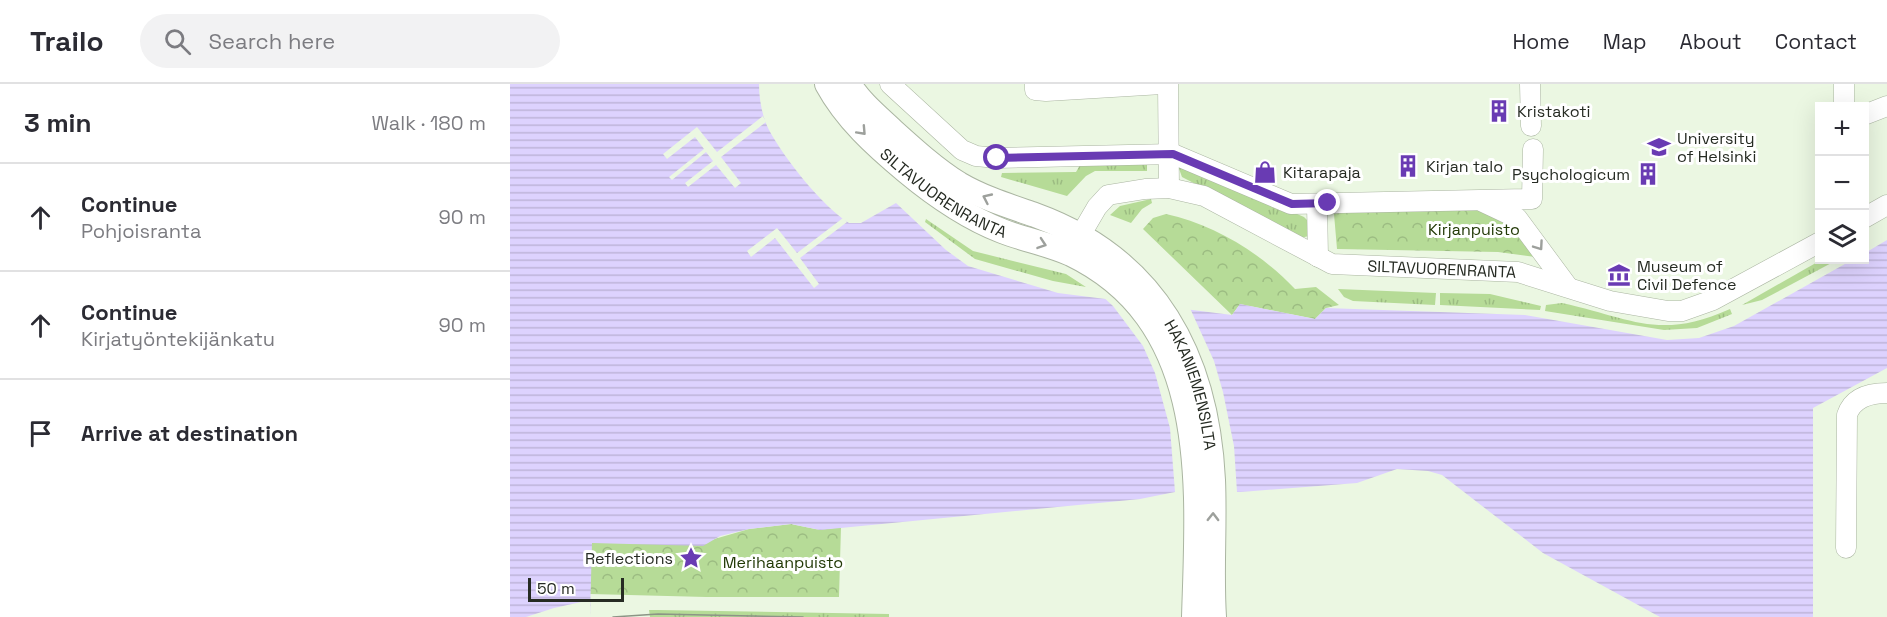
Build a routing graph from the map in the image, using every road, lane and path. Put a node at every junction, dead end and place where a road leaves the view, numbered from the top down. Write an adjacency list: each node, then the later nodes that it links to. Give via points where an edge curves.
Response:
1 (827, 84): 20 (main road, SILTAVUORENRANTA, one-way to 20, via 866,135 944,201 972,218)
2 (849, 84): 20 (main road, SILTAVUORENRANTA, one-way to 2, via 1054,222 993,201 936,168 858,99)
3 (890, 84): 14 (street, via 962,150 976,156)
4 (1162, 84): 8 (street)
5 (1168, 84): 14 (street)
6 (1530, 84): 12 (street)
7 (1844, 84): 9 (street)
8 (1035, 87)
9 (1844, 102)
10 (1887, 106): 11 (street)
11 (1869, 114)
12 (1531, 126)
13 (1533, 149): 16 (street, via 1532,199)
14 (1168, 154): 15 (street); 17 (street, via 1292,204)
15 (1168, 188): 20 (street, SILTAVUORENRANTA, via 1108,195 1096,207); 22 (street, SILTAVUORENRANTA, via 1203,195)
16 (1477, 200): 17 (street); 23 (street, one-way to 23, via 1517,218)
17 (1317, 204): 22 (street)
18 (1887, 205): 19 (street)
19 (1869, 215)
20 (1075, 244): 26 (main road, HAKANIEMENSILTA, via 1108,265 1146,313 1173,363 1185,402)
21 (1815, 245): 23 (street, SILTAVUORENRANTA, via 1713,300 1682,311 1628,306)
22 (1318, 257): 23 (street, SILTAVUORENRANTA, via 1332,264 1503,270)
23 (1568, 287)
24 (1887, 393): 25 (street, via 1873,393 1858,400 1847,415)
25 (1846, 548)
26 (1204, 575): 27 (main road); 28 (main road)
27 (1194, 617)
28 (1214, 617)

